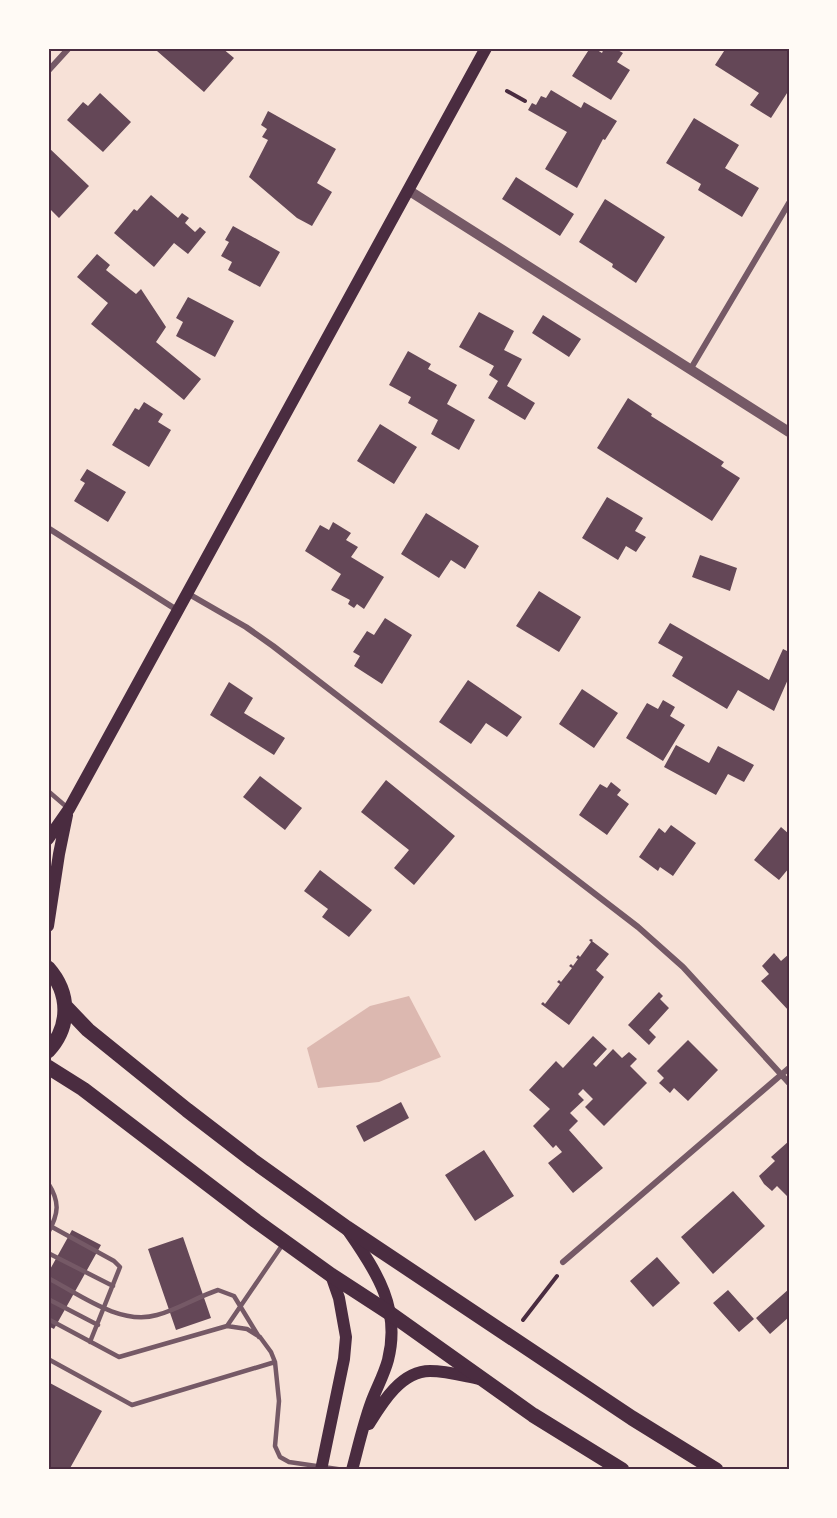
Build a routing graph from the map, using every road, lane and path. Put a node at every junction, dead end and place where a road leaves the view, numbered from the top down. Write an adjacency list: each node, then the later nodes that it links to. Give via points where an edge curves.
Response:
1 (69, 48): 3 (street)
2 (486, 48): 6 (main road)
3 (48, 71)
4 (507, 91): 5 (path)
5 (525, 101)
6 (408, 190): 8 (street); 11 (main road)
7 (789, 203): 8 (street)
8 (690, 371): 9 (street)
9 (789, 432)
10 (48, 528): 12 (street)
11 (186, 593): 12 (main road); 22 (street, via 273,646 638,927 683,967)
12 (177, 610): 14 (main road)
13 (48, 791): 14 (lane)
14 (69, 809): 15 (main road); 16 (main road)
15 (48, 839)
16 (48, 926)
17 (48, 968): 18 (main road, via 58,982)
18 (66, 1006): 19 (main road, via 61,1033); 26 (main road, via 88,1030 187,1110)
19 (48, 1051)
20 (48, 1067): 28 (main road, via 92,1095)
21 (789, 1068): 22 (street)
22 (780, 1076): 23 (street); 30 (street)
23 (789, 1083)
24 (48, 1183): 25 (lane, via 58,1206)
25 (51, 1227): 27 (lane); 33 (lane, via 114,1261 120,1267)
26 (347, 1228): 37 (main road, via 383,1287); 41 (main road)
27 (48, 1233)
28 (284, 1242): 31 (main road); 35 (lane)
29 (48, 1253): 33 (lane)
30 (563, 1262): 41 (path, via 559,1273)
31 (331, 1275): 37 (main road); 48 (main road, via 346,1337)
32 (48, 1278): 36 (lane)
33 (113, 1286): 36 (lane)
34 (48, 1299): 39 (lane)
35 (240, 1307): 36 (lane, via 234,1296 218,1290 156,1316 132,1318); 40 (lane); 42 (lane)
36 (105, 1308): 39 (lane)
37 (391, 1314): 46 (main road); 47 (main road, via 388,1360)
38 (48, 1319): 43 (lane)
39 (98, 1325): 43 (lane)
40 (227, 1326): 42 (lane, via 247,1329); 43 (lane, via 119,1357)
41 (511, 1336): 52 (main road)
42 (260, 1337): 45 (lane)
43 (90, 1342)
44 (48, 1359): 45 (lane, via 132,1405)
45 (274, 1362): 48 (lane, via 279,1401 275,1446 280,1457 289,1462)
46 (482, 1379): 47 (main road, via 428,1371 416,1373 397,1386); 51 (main road)
47 (362, 1435): 50 (main road)
48 (321, 1469): 49 (lane)
49 (344, 1470)
50 (352, 1470)
51 (622, 1470)
52 (716, 1470)

